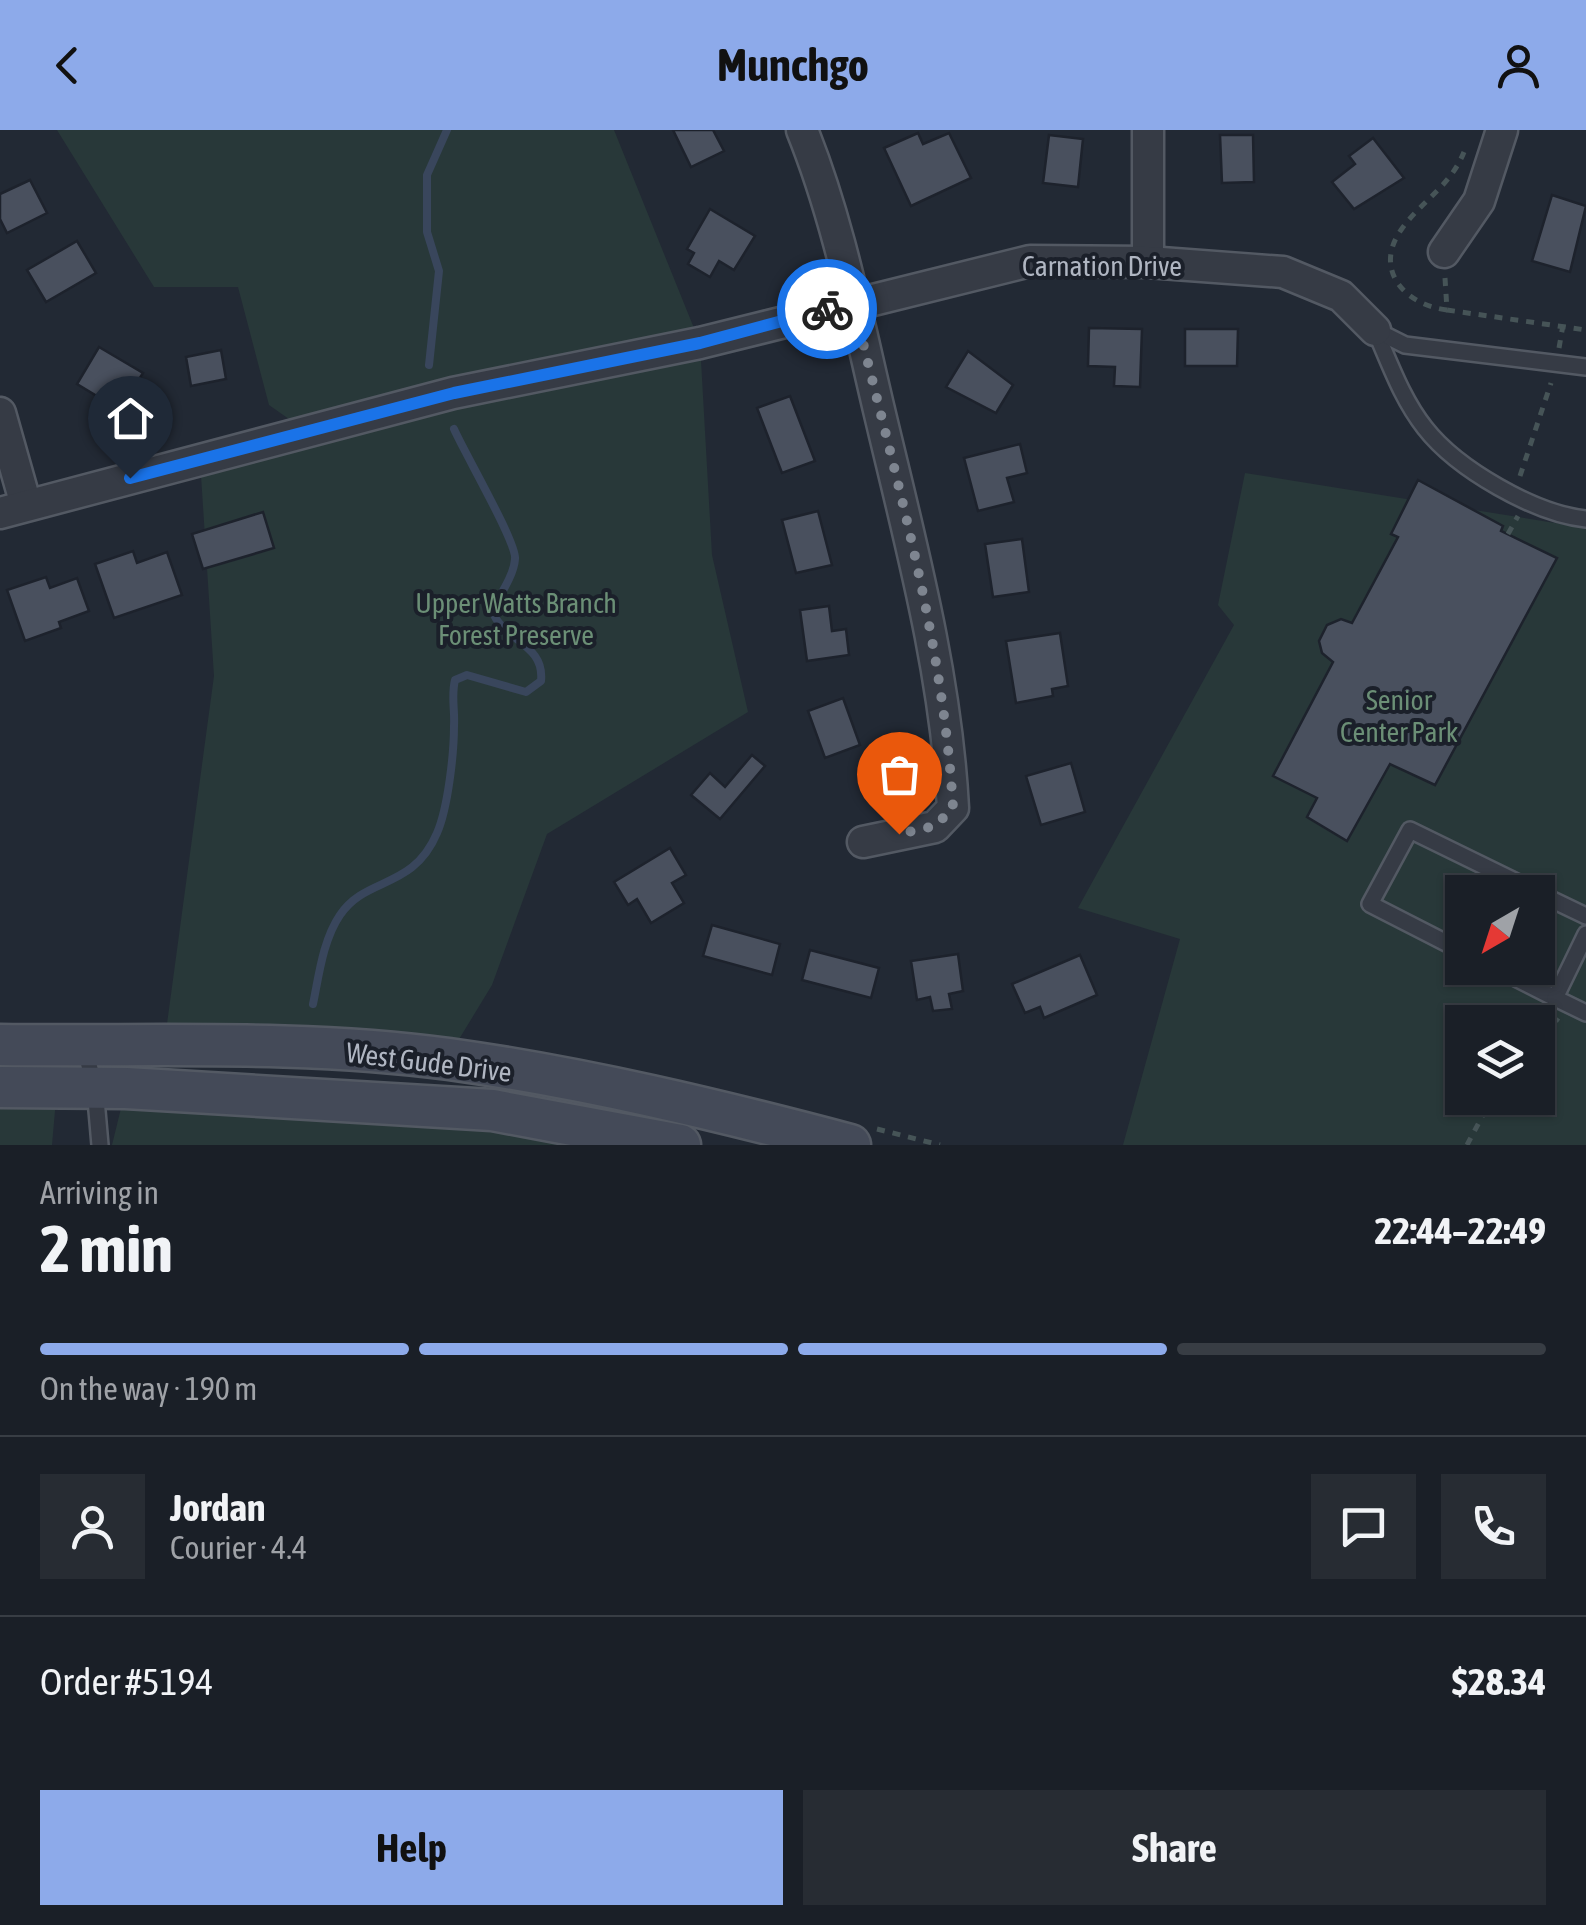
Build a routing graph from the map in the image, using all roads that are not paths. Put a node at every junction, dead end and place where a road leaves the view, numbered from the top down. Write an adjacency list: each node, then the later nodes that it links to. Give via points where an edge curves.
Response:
1 (802, 130): 6 (street)
2 (1148, 130): 5 (street)
3 (1502, 130): 4 (street, via 1478,201)
4 (1444, 252)
5 (1148, 262): 6 (street, Carnation Drive, via 1030,261); 7 (street, Carnation Drive, via 1283,272 1341,296)
6 (853, 302): 10 (street, Carnation Drive, via 700,343 454,393); 12 (street, via 912,548 949,740 953,808 935,826)
7 (1376, 330): 8 (lane, via 1405,345); 11 (lane, via 1426,430 1534,507)
8 (1586, 367)
9 (0, 413): 10 (street)
10 (13, 509)
11 (1586, 518)
12 (863, 842)
13 (1501, 875): 17 (lane, via 1410,830 1370,904)
14 (1555, 901): 15 (lane)
15 (1586, 916)
16 (1586, 934): 19 (lane)
17 (1445, 942)
18 (1530, 985): 19 (lane)
19 (1556, 998): 20 (lane)
20 (1586, 1013)
21 (0, 1045): 22 (main road, West Gude Drive)
22 (84, 1046): 24 (lane); 27 (main road, West Gude Drive, via 306,1048 447,1059 687,1101)
23 (0, 1087): 24 (main road, West Gude Drive)
24 (94, 1088): 25 (lane); 26 (main road, West Gude Drive, via 492,1110)
25 (100, 1145)
26 (680, 1145)
27 (850, 1145)

